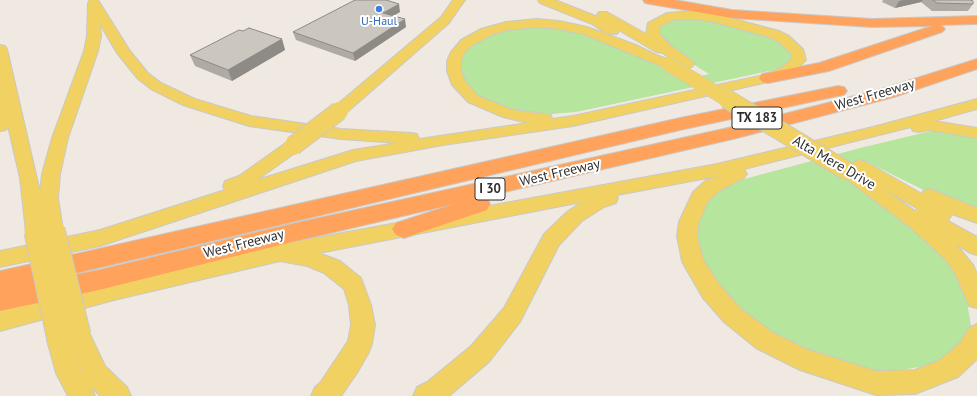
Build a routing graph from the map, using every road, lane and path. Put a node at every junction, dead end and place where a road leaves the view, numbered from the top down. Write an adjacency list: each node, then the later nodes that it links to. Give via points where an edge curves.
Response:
1 (459, 0): 24 (main road, bridge, via 445,20 339,111 245,180)
2 (544, 0): 9 (main road, Alta Mere Drive / TX 183, via 596,21)
3 (577, 0): 10 (main road, Alta Mere Drive / TX 183)
4 (650, 0): 6 (highway, via 732,14 794,20 872,23)
5 (94, 2): 19 (main road, via 124,53 143,76 156,86 189,102 249,121 279,126 341,134); 27 (main road, via 94,36 91,51 60,138 51,174)
6 (977, 21): 13 (highway, via 939,28 823,67)
7 (0, 49): 12 (main road)
8 (977, 49): 32 (highway, West Freeway / I 30, via 914,70 833,92 680,124)
9 (668, 64): 15 (main road, via 587,31 537,23 506,26 478,36 466,43 454,61 454,71 459,85 473,99 509,114 548,118 627,106); 22 (main road, Alta Mere Drive / TX 183, bridge)
10 (686, 64): 13 (main road, via 652,34 653,26 671,16 703,16 764,30 784,39 798,52 799,60 786,71); 22 (main road, Alta Mere Drive / TX 183)
11 (977, 64): 21 (highway, West Freeway / I 30, via 888,93)
12 (6, 75): 16 (main road, via 4,119); 27 (main road, via 29,178)
13 (768, 78): 15 (main road)
14 (977, 104): 17 (main road, West Freeway)
15 (648, 106): 19 (main road, via 552,125)
16 (0, 126)
17 (886, 129): 18 (main road, via 905,130 929,125); 20 (main road, West Freeway)
18 (977, 133)
19 (443, 140): 24 (main road, via 333,161)
20 (781, 154): 23 (main road, West Freeway); 36 (main road, via 770,164 737,174 712,186 700,197 689,222 687,236 693,261 711,291 732,315 764,340 800,359 876,383 915,382 949,369 969,351)
21 (638, 155): 26 (highway, via 607,169 514,192); 34 (highway, West Freeway / I 30, via 296,232 99,280)
22 (854, 168): 25 (main road); 28 (main road, Alta Mere Drive / TX 183); 29 (main road, Alta Mere Drive / TX 183); 33 (main road, via 953,254 965,271)
23 (658, 182): 26 (main road, West Freeway); 41 (main road, via 597,202 575,216 551,240 512,315 480,354 436,391)
24 (188, 209): 31 (main road, via 100,238)
25 (977, 216)
26 (404, 229): 30 (main road, West Freeway)
27 (44, 231): 37 (main road, bridge)
28 (977, 234)
29 (977, 247)
30 (277, 253): 35 (main road, West Freeway); 40 (main road, via 309,258 332,267 352,284 360,305 363,325 360,344)
31 (0, 259)
32 (0, 281)
33 (977, 299)
34 (0, 300)
35 (0, 321)
36 (977, 335)
37 (69, 338): 38 (main road, via 69,373); 39 (main road, via 96,374)
38 (82, 396)
39 (118, 396)
40 (324, 396)
41 (426, 396)

